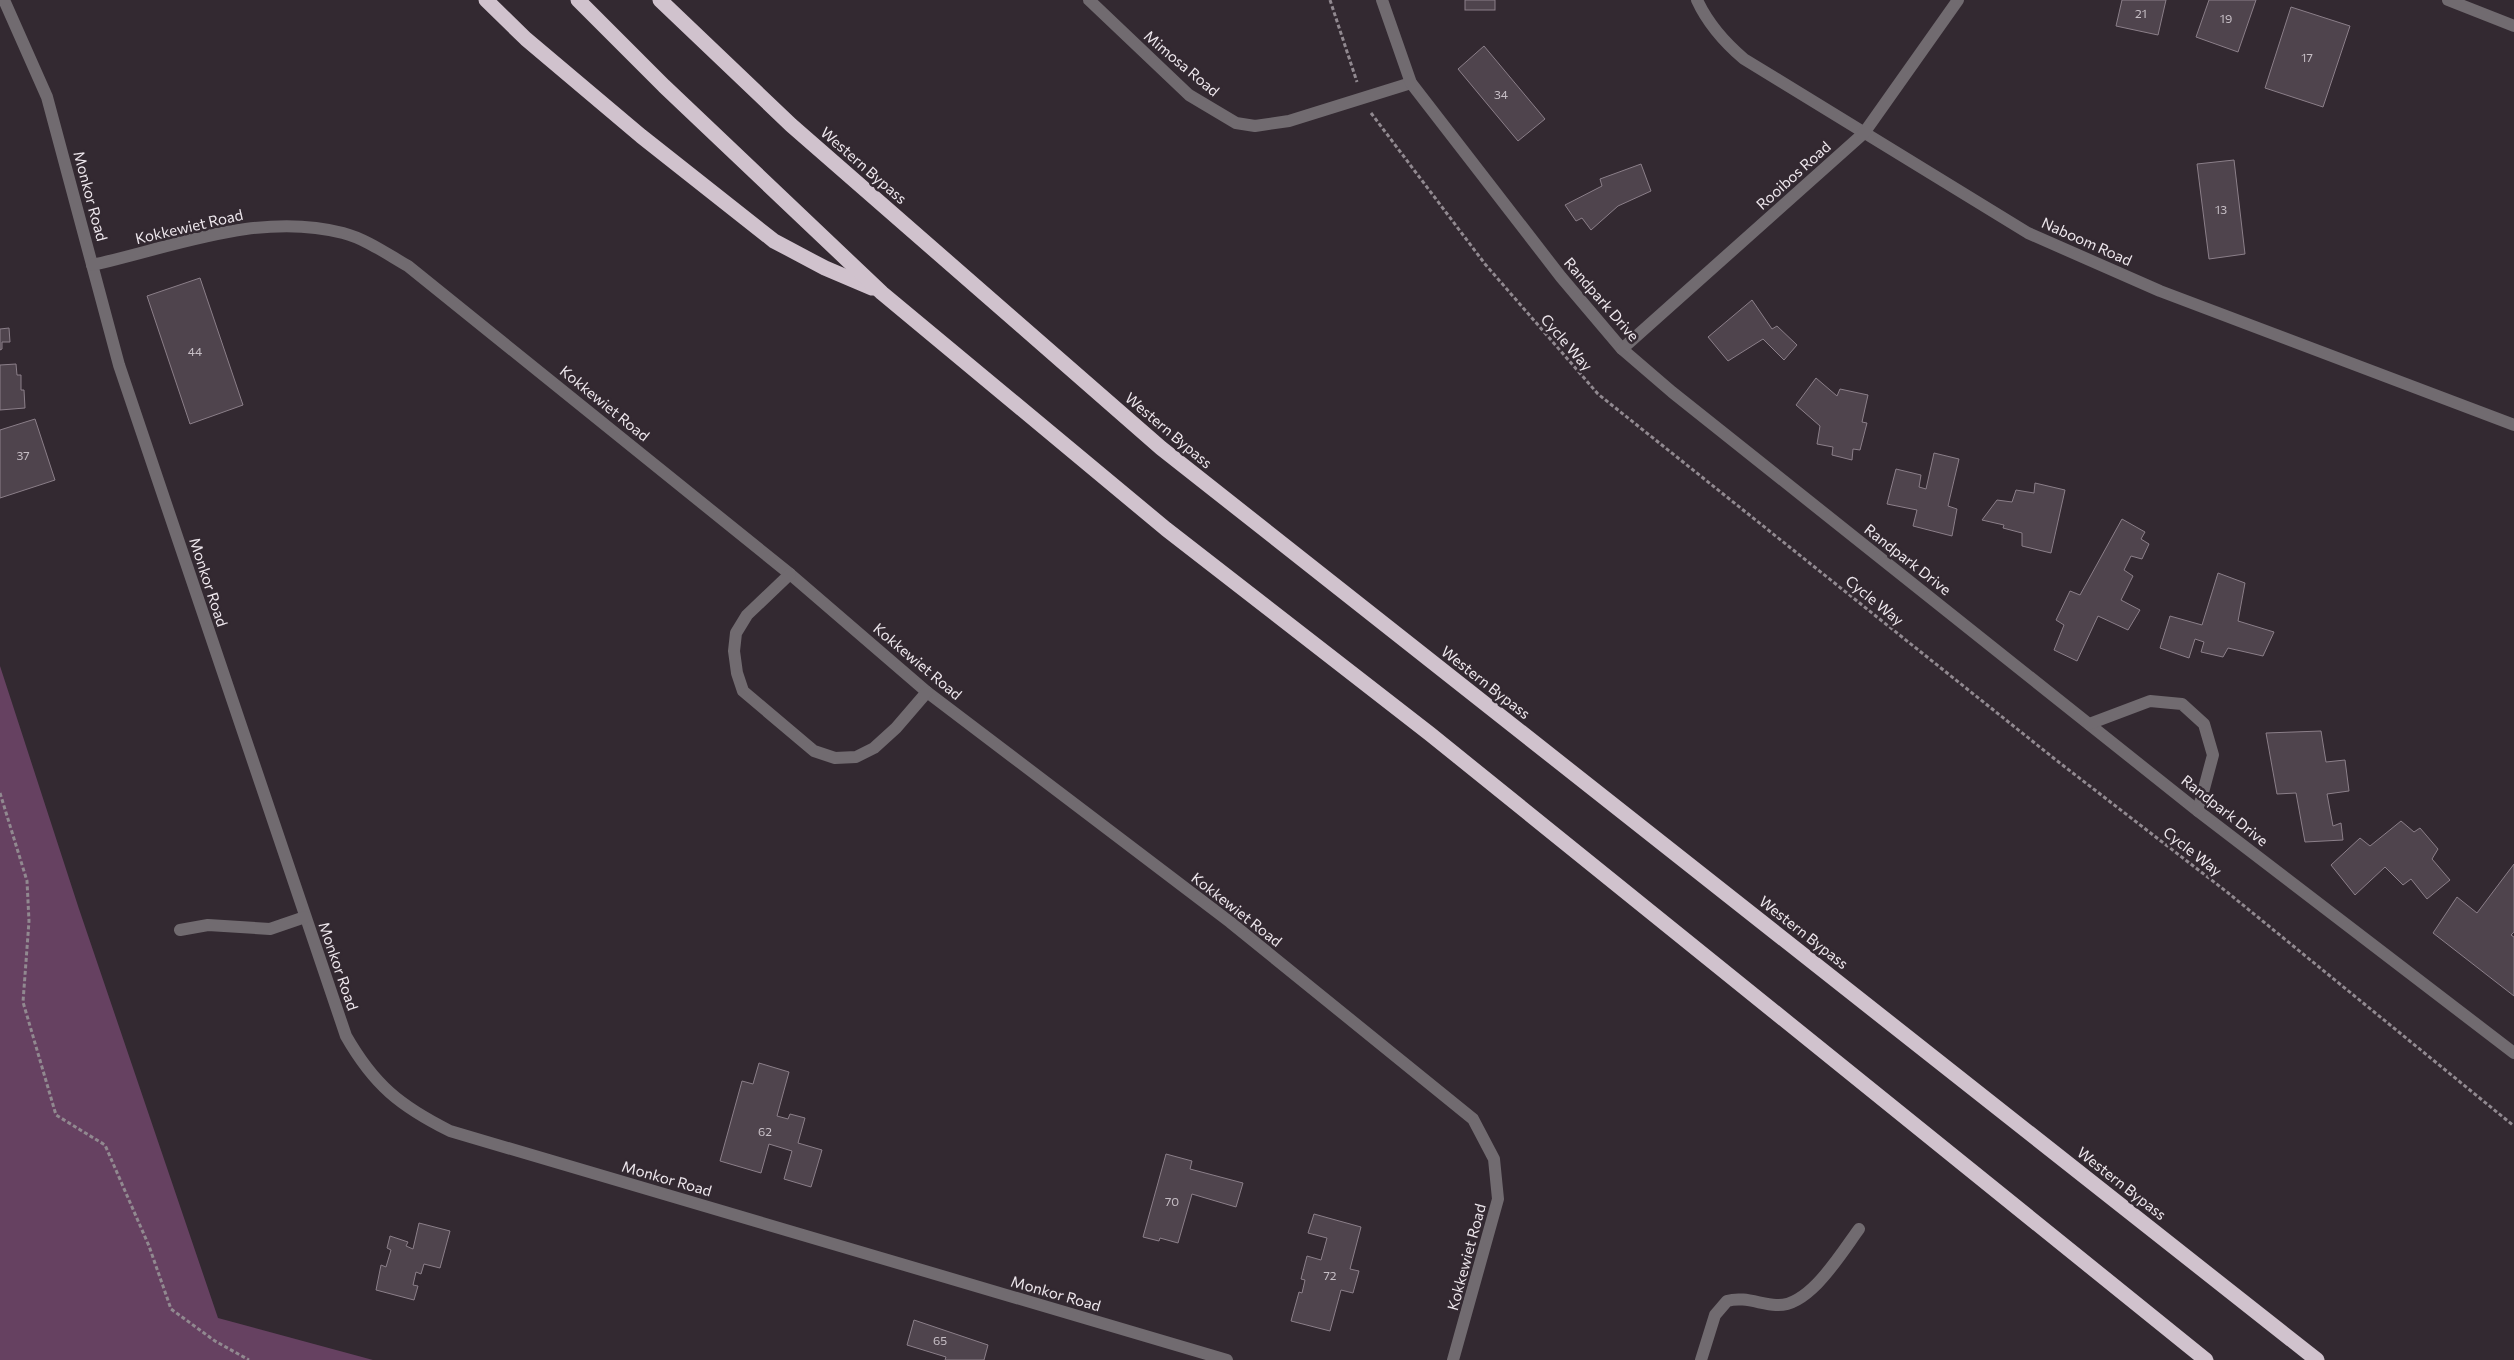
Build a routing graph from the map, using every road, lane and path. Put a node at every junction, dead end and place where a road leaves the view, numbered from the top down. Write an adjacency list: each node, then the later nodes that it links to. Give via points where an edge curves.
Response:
1 (4, 0): 15 (street, Monkor Road, via 46,97)
2 (486, 0): 16 (highway, via 526,39 641,136 774,241)
3 (578, 0): 16 (highway)
4 (660, 0): 34 (highway, Western Bypass, via 792,125 1161,448)
5 (1089, 0): 13 (street, Mimosa Road, via 1189,95 1236,123 1255,126 1289,121)
6 (1330, 0): 13 (path, Cycle Way)
7 (1382, 0): 12 (street, Randpark Drive)
8 (1697, 0): 14 (street, Naboom Road, via 1712,27 1744,59)
9 (1958, 0): 14 (street, Rooibos Road)
10 (2448, 0): 11 (street)
11 (2514, 26)
12 (1411, 82): 13 (street, Mimosa Road); 17 (street, Randpark Drive, via 1555,270)
13 (1363, 96): 27 (path, Cycle Way, via 1370,112 1485,264 1598,394 2056,760 2227,892)
14 (1864, 133): 17 (street, Rooibos Road); 18 (street, Naboom Road, via 2028,233 2099,266)
15 (92, 265): 19 (street, Kokkewiet Road, via 237,229 319,228 365,242 408,266 454,301); 24 (street, Monkor Road, via 119,365)
16 (882, 293): 33 (highway, via 1166,529 1430,734)
17 (1622, 349): 21 (street, Randpark Drive)
18 (2514, 425)
19 (790, 574): 20 (street, Kokkewiet Road); 20 (street, via 747,615 736,633 736,673 743,691 814,751 835,758 856,757 874,748)
20 (927, 692): 31 (street, Kokkewiet Road, via 1230,922 1473,1119 1494,1159 1498,1198)
21 (2089, 724): 23 (street, Randpark Drive); 23 (street, via 2150,701 2182,704 2204,724 2213,756)
22 (0, 793): 29 (path, via 27,881 29,920 23,1002 56,1115 105,1145 171,1309 214,1341)
23 (2198, 811): 26 (street, Randpark Drive)
24 (305, 917): 25 (street, via 270,929 208,924); 30 (street, Monkor Road, via 346,1036 364,1066 403,1106 450,1131)
25 (180, 930)
26 (2514, 1053)
27 (2514, 1126)
28 (1859, 1229): 32 (street, via 1828,1271 1802,1297 1779,1306 1743,1299 1727,1301 1715,1315)
29 (249, 1360)
30 (1227, 1360)
31 (1453, 1360)
32 (1702, 1360)
33 (2206, 1360)
34 (2317, 1360)

